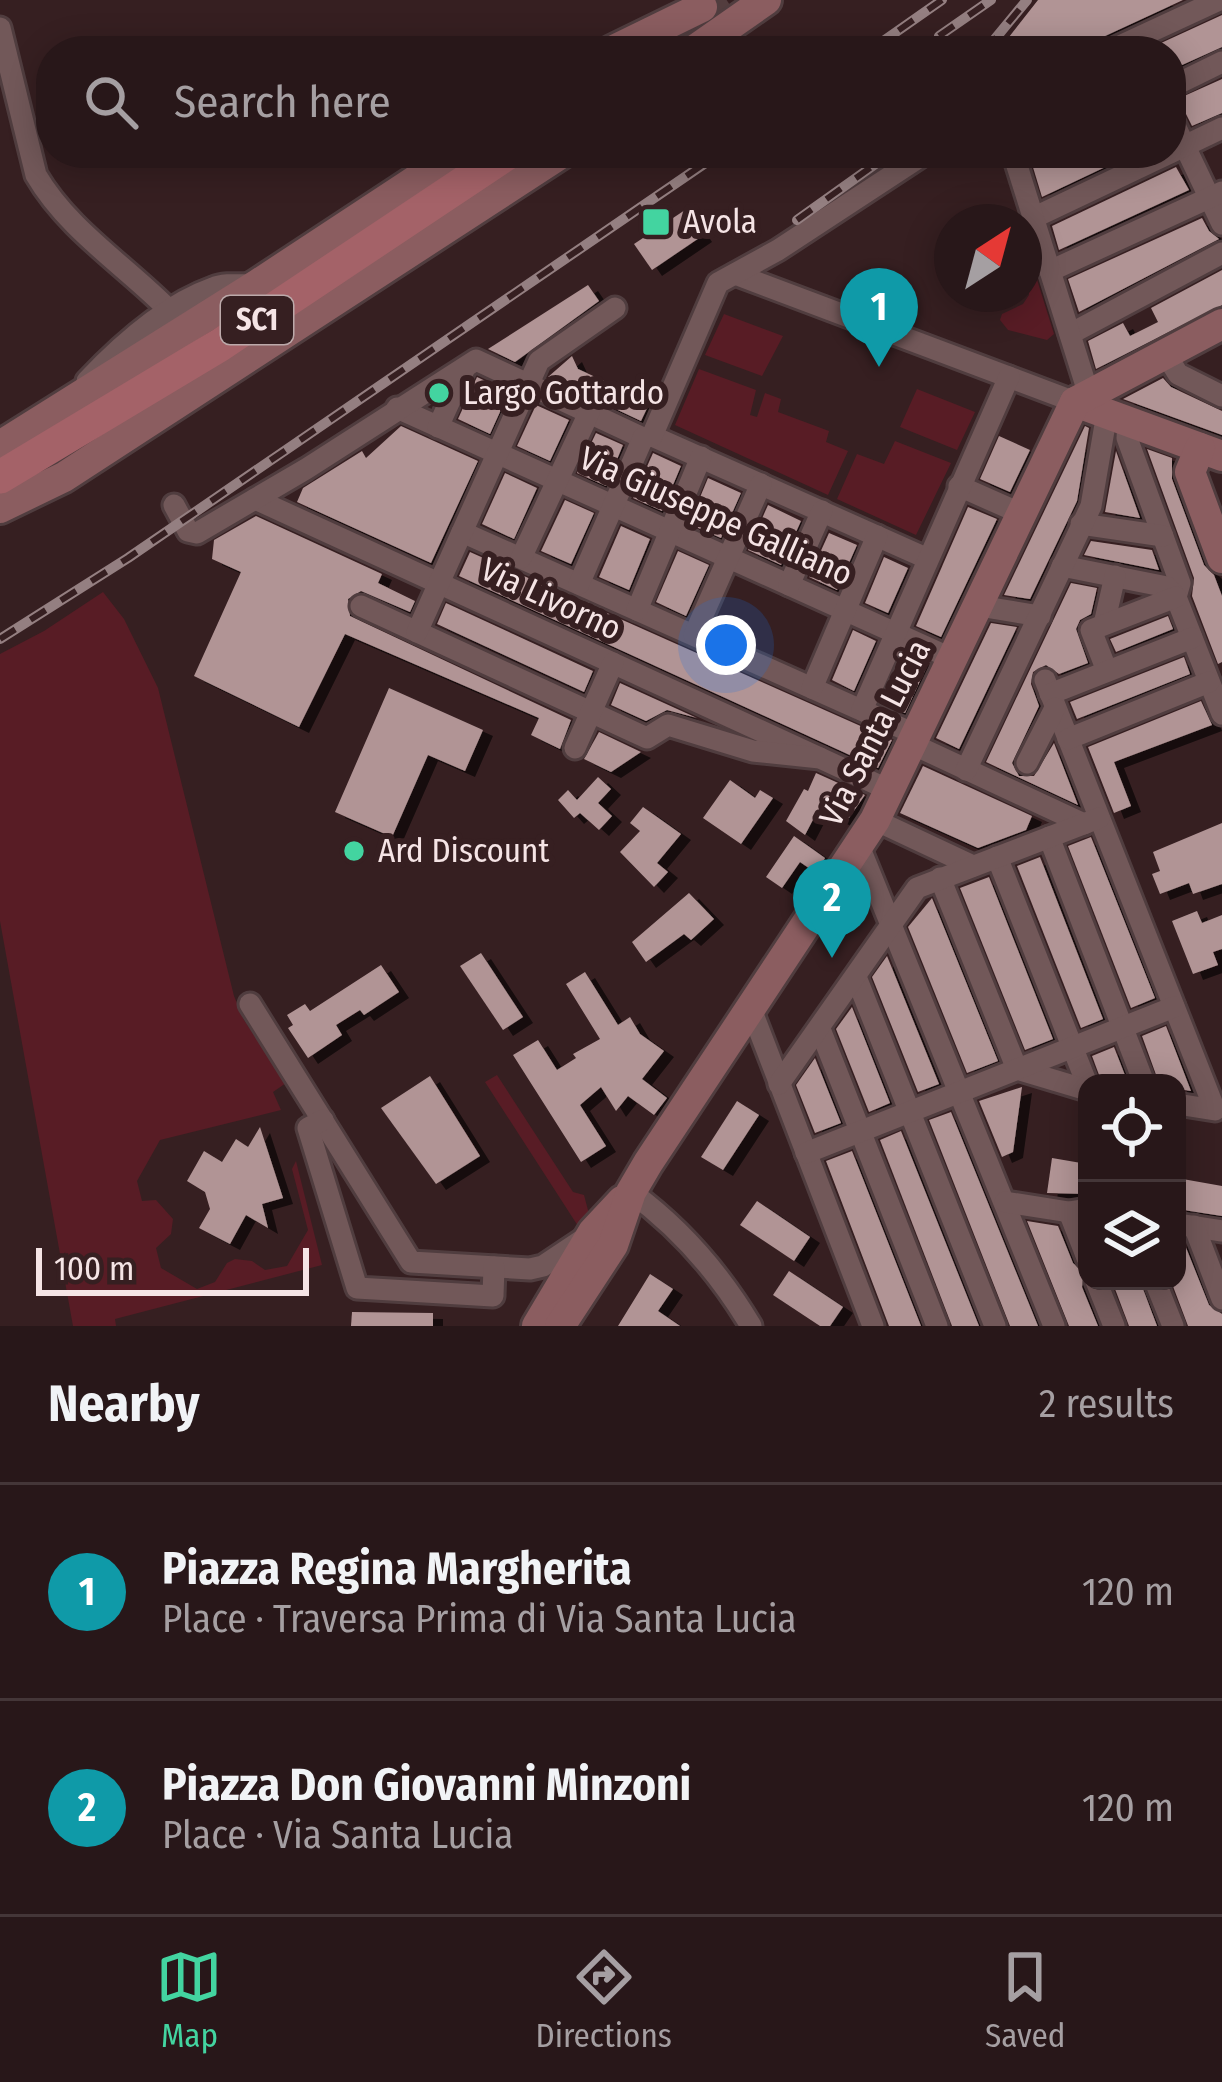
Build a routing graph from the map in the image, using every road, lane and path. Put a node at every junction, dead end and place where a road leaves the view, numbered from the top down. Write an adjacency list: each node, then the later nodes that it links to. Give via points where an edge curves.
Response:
1 (766, 0): 5 (street)
2 (1219, 0): 3 (street)
3 (1179, 9): 7 (street)
4 (0, 28): 29 (street, via 46,193)
5 (705, 28): 6 (street)
6 (673, 36)
7 (1148, 36)
8 (1222, 62): 9 (street)
9 (1186, 80)
10 (1222, 128): 11 (street)
11 (1186, 145)
12 (1186, 162): 19 (street)
13 (434, 168): 27 (street)
14 (486, 168): 47 (main road, SC1, via 220,345)
15 (539, 168): 54 (street, via 83,465)
16 (903, 168): 26 (street)
17 (1025, 168): 20 (street)
18 (1137, 168): 21 (street)
19 (1216, 195): 22 (street); 25 (street)
20 (1036, 204)
21 (1042, 214)
22 (1222, 224)
23 (1042, 225): 25 (street)
24 (1222, 253): 31 (street)
25 (1055, 269): 31 (street)
26 (735, 274): 34 (street); 42 (street, via 718,284)
27 (258, 284): 29 (street, via 216,286); 38 (street)
28 (615, 308): 35 (street, via 539,361)
29 (170, 311): 38 (street, via 118,349)
30 (1222, 324): 32 (street)
31 (1075, 331): 37 (street)
32 (1165, 353): 36 (street, via 1178,374); 37 (street)
33 (466, 366): 35 (street, via 476,360); 39 (street); 41 (street)
34 (1010, 377): 37 (street); 49 (street)
35 (527, 389): 40 (street); 45 (street)
36 (1222, 396)
37 (1100, 407): 44 (street); 55 (street, Via Santa Lucia); 57 (street, via 1091,506); 61 (street, via 1127,438)
38 (62, 409): 43 (street)
39 (392, 412): 41 (street, Via Giuseppe Galliano); 51 (street)
40 (587, 417): 42 (street); 48 (street)
41 (445, 430): 45 (street, Via Giuseppe Galliano)
42 (645, 440): 46 (street); 53 (street)
43 (0, 446)
44 (1211, 452): 58 (street, via 1190,472)
45 (498, 454): 48 (street, Via Giuseppe Galliano); 60 (street)
46 (698, 465): 50 (street); 59 (street)
47 (0, 477)
48 (557, 481): 53 (street, Via Giuseppe Galliano); 63 (street)
49 (965, 489): 55 (street); 66 (street)
50 (758, 491): 56 (street); 64 (street)
51 (255, 500): 52 (street, via 197,533 188,532); 69 (street, Via Livorno)
52 (174, 506)
53 (614, 506): 59 (street, Via Giuseppe Galliano); 70 (street)
54 (0, 508)
55 (1022, 514): 74 (street, Via Santa Lucia)
56 (818, 519): 62 (street); 71 (street)
57 (1081, 524): 61 (street); 67 (street)
58 (1215, 524): 65 (street)
59 (670, 531): 64 (street, Via Giuseppe Galliano); 75 (street)
60 (462, 532): 63 (street); 69 (street)
61 (1163, 536): 72 (street, via 1180,583)
62 (874, 543): 66 (street); 76 (street)
63 (521, 558): 70 (street)
64 (728, 558): 71 (street, Via Giuseppe Galliano); 81 (street)
65 (1222, 558)
66 (924, 566): 80 (street)
67 (1062, 566): 68 (street); 77 (street)
68 (1115, 576): 72 (street, via 1167,587); 78 (street)
69 (439, 584): 79 (street); 84 (street, Via Livorno)
70 (580, 584): 75 (street)
71 (789, 585): 76 (street, Via Giuseppe Galliano)
72 (1176, 597): 78 (street); 82 (street)
73 (362, 606): 79 (street)
74 (979, 606): 77 (street); 83 (street, Via Santa Lucia)
75 (637, 610): 81 (street)
76 (845, 610): 80 (street, Via Giuseppe Galliano); 87 (street)
77 (1040, 616): 97 (street)
78 (1104, 625): 85 (street, via 1091,630)
79 (417, 632): 90 (street)
80 (896, 633): 83 (street, Via Giuseppe Galliano); 89 (street)
81 (694, 635): 87 (street)
82 (1192, 638): 85 (street); 86 (street)
83 (953, 659): 92 (street, Via Santa Lucia)
84 (613, 664): 90 (street); 95 (street, Via Livorno)
85 (1107, 671): 88 (street)
86 (1209, 682): 91 (street); 93 (street)
87 (812, 688): 89 (street)
88 (1050, 694): 93 (street); 96 (street)
89 (862, 710): 92 (street)
90 (591, 712): 94 (street); 95 (street, via 646,738 668,725 753,751)
91 (1222, 714)
92 (915, 739): 97 (street); 98 (street, Via Santa Lucia)
93 (1068, 739): 99 (street)
94 (575, 748)
95 (820, 758): 98 (street, Via Livorno)
96 (1027, 763)
97 (966, 770): 99 (street)
98 (889, 790): 100 (street, Via Santa Lucia)
99 (1092, 821): 101 (street); 108 (street)
100 (867, 833): 103 (street); 105 (street); 109 (street, Via Santa Lucia)
101 (1048, 837): 102 (street); 110 (street)
102 (998, 856): 103 (street); 112 (street)
103 (974, 866): 104 (street)
104 (935, 880): 105 (street, via 917,888); 113 (street)
105 (894, 928): 106 (street); 118 (street)
106 (858, 982): 111 (street); 120 (street)
107 (250, 1004): 121 (street)
108 (1174, 1007): 110 (street); 119 (street)
109 (751, 1009): 117 (street); 124 (street, Via Santa Lucia)
110 (1122, 1028): 112 (street); 115 (street)
111 (822, 1035): 117 (street); 122 (street)
112 (1073, 1047): 113 (street); 114 (street)
113 (1017, 1070): 116 (street); 118 (street)
114 (1082, 1074)
115 (1140, 1074)
116 (1078, 1085)
117 (781, 1091): 123 (street)
118 (960, 1092): 120 (street); 125 (street)
119 (1215, 1096)
120 (909, 1112): 122 (street); 142 (street)
121 (323, 1120): 131 (street, via 412,1262); 131 (street, via 308,1128 357,1288 493,1296)
122 (860, 1132): 123 (street); 141 (street)
123 (806, 1153): 140 (street)
124 (631, 1192): 130 (street); 135 (street, Via Santa Lucia, via 613,1246); 139 (street, via 700,1255)
125 (1005, 1202): 126 (street); 143 (street)
126 (1078, 1211)
127 (1186, 1225): 129 (street)
128 (1186, 1227): 136 (street)
129 (1222, 1231)
130 (593, 1232): 132 (street); 135 (street)
131 (494, 1267): 132 (street)
132 (530, 1269): 135 (street)
133 (1100, 1290): 144 (street)
134 (1159, 1290): 145 (street)
135 (568, 1293): 137 (street); 138 (street, Via Santa Lucia)
136 (1222, 1299)
137 (537, 1326)
138 (560, 1326)
139 (751, 1326)
140 (874, 1326)
141 (937, 1326)
142 (995, 1326)
143 (1054, 1326)
144 (1114, 1326)
145 (1173, 1326)

